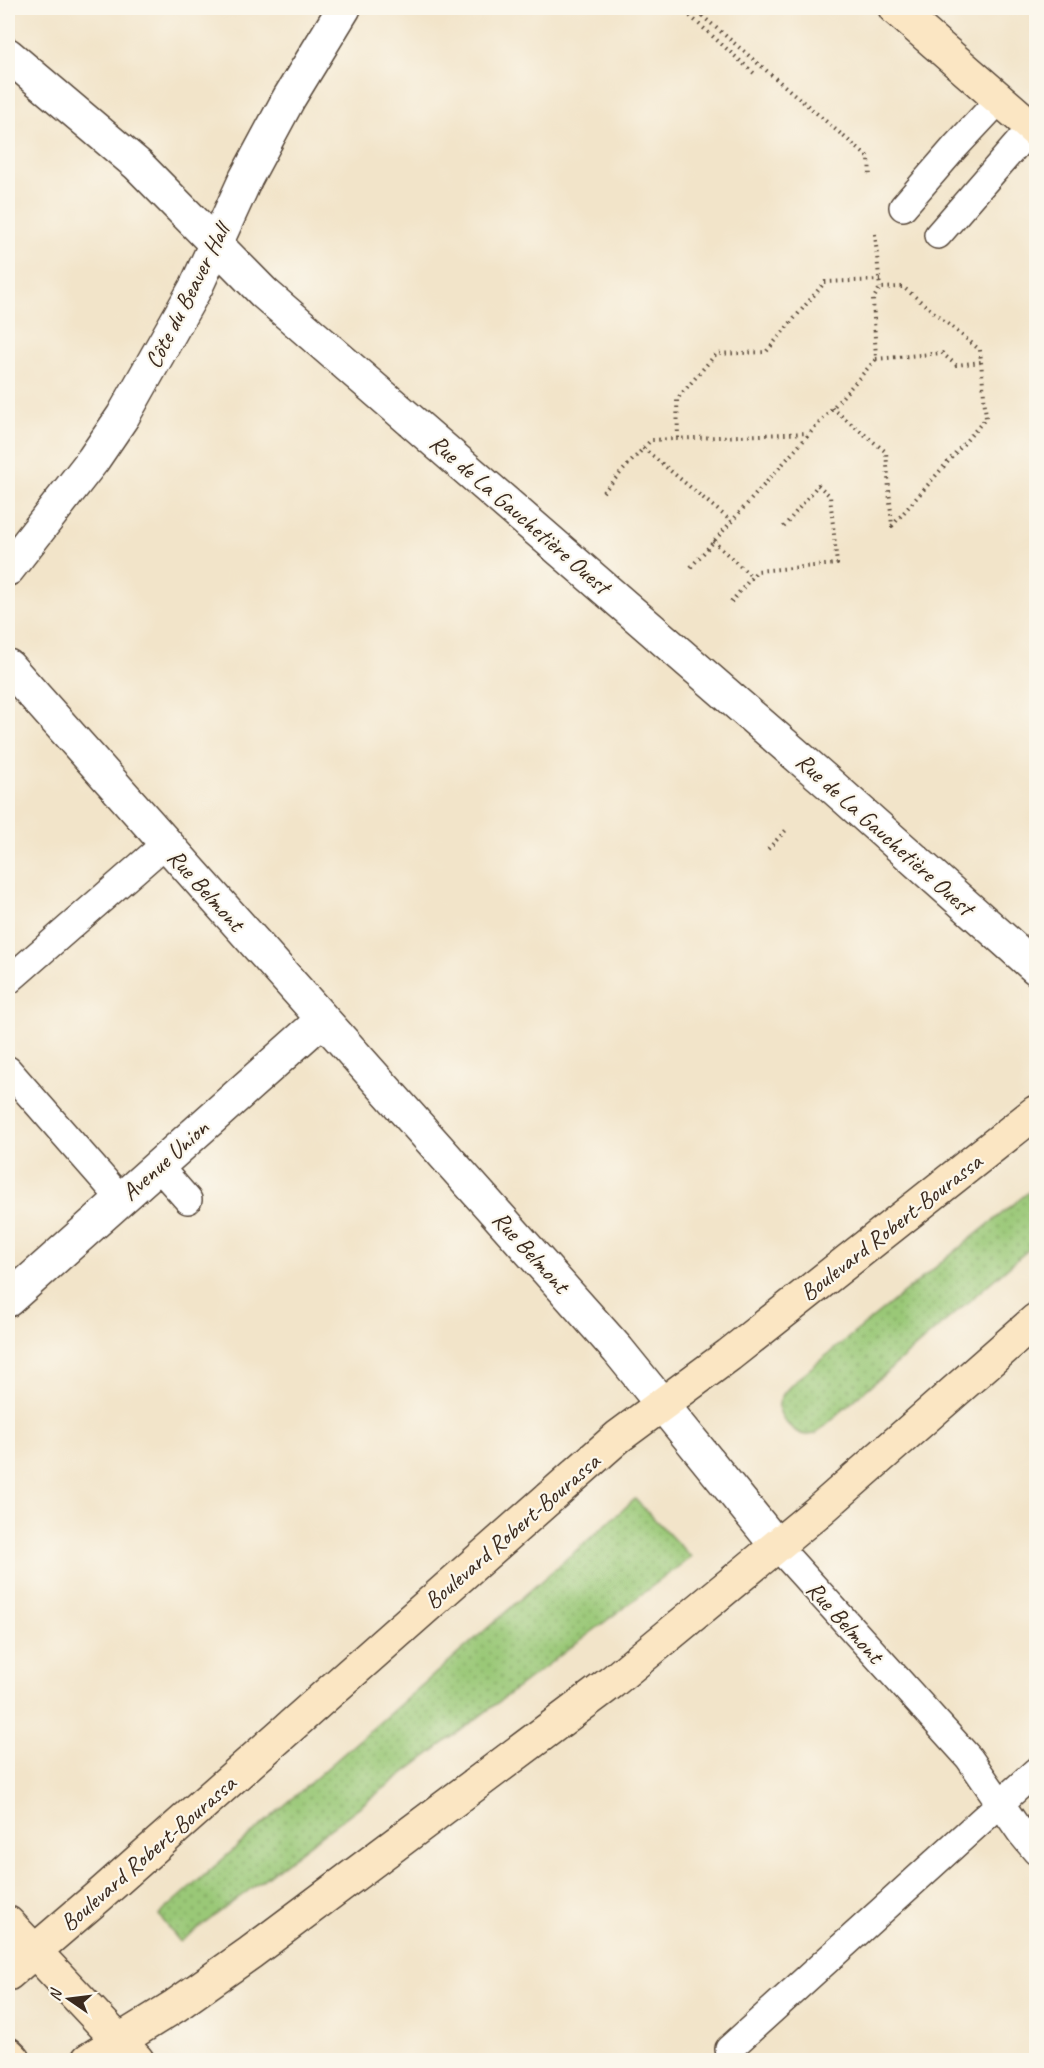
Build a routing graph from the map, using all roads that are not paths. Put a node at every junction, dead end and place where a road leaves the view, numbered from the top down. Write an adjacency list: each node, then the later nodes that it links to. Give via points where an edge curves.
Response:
1 (344, 8): 8 (street, Côte du Beaver Hall, via 289,98)
2 (895, 8): 4 (main road)
3 (8, 55): 8 (street, Rue de La Gauchetière Ouest, via 138,165)
4 (1000, 99): 5 (main road); 6 (lane)
5 (1034, 129): 7 (lane)
6 (903, 207)
7 (938, 235)
8 (216, 243): 9 (street, Côte du Beaver Hall, via 192,295 123,416 72,489); 12 (street, Rue de La Gauchetière Ouest, via 264,293 816,771)
9 (8, 568)
10 (8, 666): 11 (street, Rue Belmont)
11 (165, 844): 13 (lane); 14 (street, Rue Belmont)
12 (1036, 969)
13 (8, 981)
14 (322, 1020): 17 (street, Avenue Union); 22 (street, Rue Belmont)
15 (8, 1070): 18 (lane)
16 (1036, 1112): 22 (main road, Boulevard Robert-Bourassa)
17 (158, 1166): 18 (street, Avenue Union); 19 (lane)
18 (122, 1199): 20 (street, Avenue Union)
19 (188, 1200)
20 (8, 1300)
21 (1036, 1320): 23 (main road)
22 (662, 1404): 23 (street, Rue Belmont); 28 (main road, Boulevard Robert-Bourassa, via 618,1437)
23 (777, 1546): 25 (lane, Rue Belmont, via 969,1758); 31 (main road, via 602,1689 176,2006)
24 (1036, 1771): 25 (lane)
25 (999, 1804): 26 (lane, Rue Belmont); 30 (lane)
26 (1036, 1851)
27 (8, 1923): 28 (main road)
28 (34, 1952): 29 (main road, Boulevard Robert-Bourassa); 31 (main road)
29 (8, 1974)
30 (729, 2049)
31 (129, 2051): 34 (main road)
32 (8, 2054): 33 (main road)
33 (14, 2061)
34 (88, 2061)

